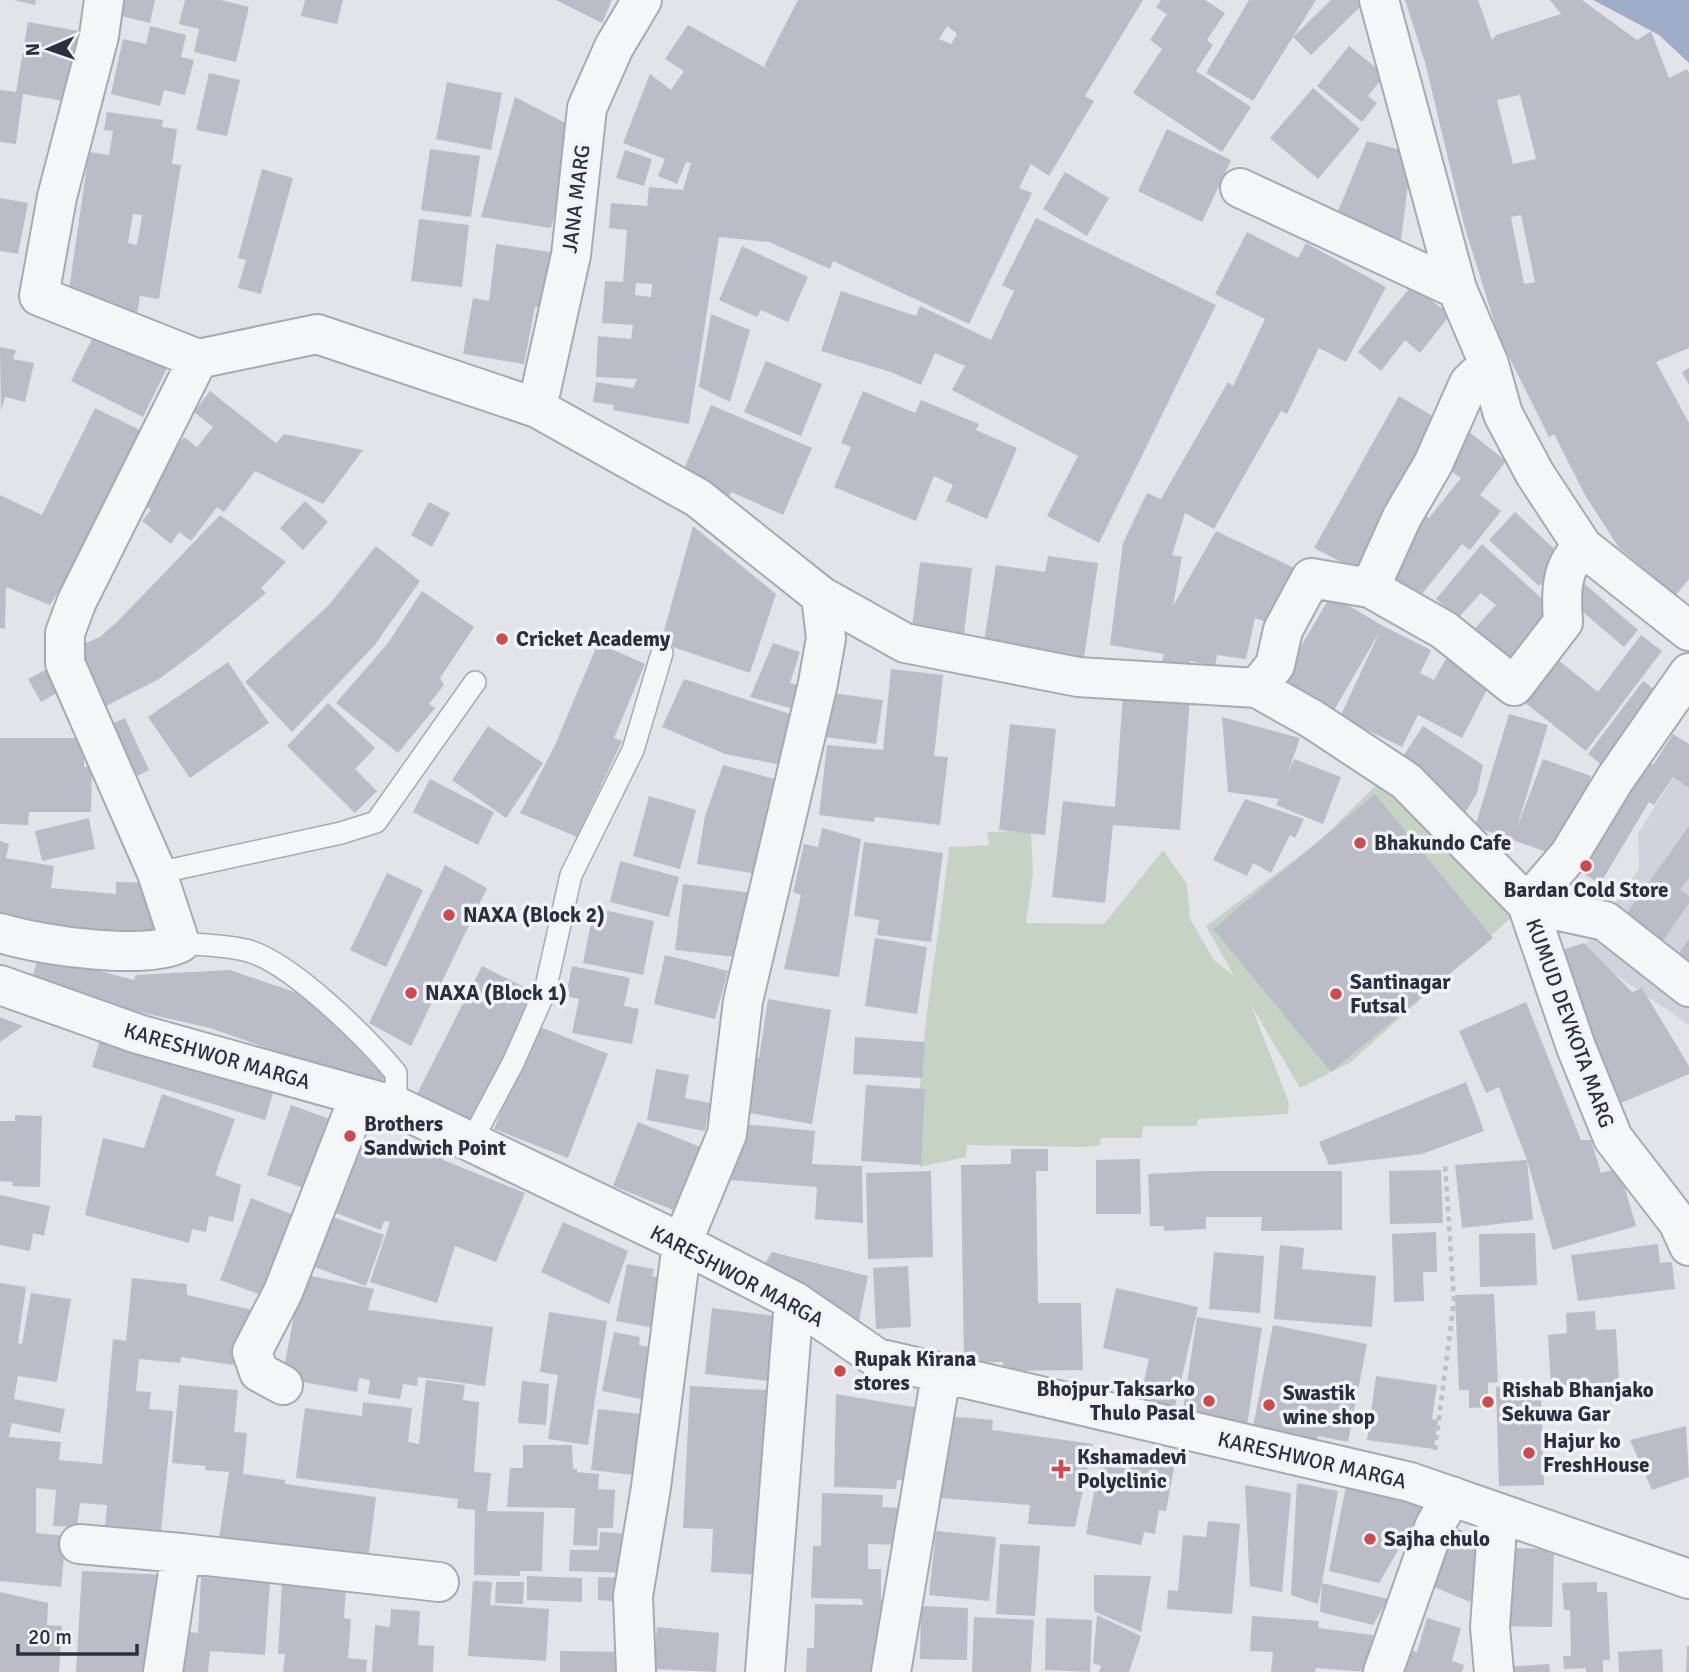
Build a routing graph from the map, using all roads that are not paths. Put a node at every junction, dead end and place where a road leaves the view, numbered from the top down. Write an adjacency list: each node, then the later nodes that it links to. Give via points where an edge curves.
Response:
1 (104, 0): 6 (street, via 57,197 39,296)
2 (642, 0): 8 (street, JANA MARG, via 614,47 587,108 571,255)
3 (1380, 0): 5 (street)
4 (1240, 188): 5 (street)
5 (1457, 289): 7 (street)
6 (198, 359): 8 (street, KUMUD DEVKOTA MARG, via 317,334); 17 (street, via 65,633 65,663)
7 (1489, 364): 9 (street, via 1503,414 1535,474); 10 (street, via 1469,383)
8 (537, 408): 11 (street, KUMUD DEVKOTA MARG, via 698,498)
9 (1583, 547): 10 (street, via 1571,557 1561,590 1563,622 1514,687 1444,631); 12 (street)
10 (1370, 588): 16 (street, via 1311,578 1283,630 1275,665)
11 (821, 596): 16 (street, KUMUD DEVKOTA MARG, via 905,643 1078,677); 25 (street, via 825,638 818,683 743,1001 727,1134)
12 (1689, 631)
13 (662, 653): 24 (lane, via 633,750 571,875 545,991)
14 (1689, 673): 18 (street, via 1569,855)
15 (475, 682): 17 (lane, via 376,822)
16 (1257, 688): 18 (street, KUMUD DEVKOTA MARG, via 1406,781)
17 (157, 873): 20 (street)
18 (1527, 904): 22 (street, via 1605,921); 26 (street, KUMUD DEVKOTA MARG, via 1613,1138 1678,1222)
19 (0, 933): 20 (street, via 106,951 169,948)
20 (180, 943): 23 (lane, via 247,950 274,964 348,1019 396,1073)
21 (0, 985): 23 (street, KARESHWOR MARGA, via 138,1034)
22 (1689, 987)
23 (377, 1101): 24 (street, KARESHWOR MARGA); 29 (street, via 252,1352 259,1372)
24 (471, 1142): 25 (street, KARESHWOR MARGA)
25 (682, 1243): 27 (street, KARESHWOR MARGA); 37 (street, via 633,1596)
26 (1689, 1246)
27 (794, 1301): 28 (street, KARESHWOR MARGA, via 877,1357); 38 (street)
28 (942, 1375): 30 (street, KARESHWOR MARGA); 39 (street)
29 (283, 1385)
30 (1441, 1492): 31 (street, KARESHWOR MARGA); 40 (street, via 1436,1525)
31 (1498, 1515): 34 (street, KARESHWOR MARGA); 41 (street, via 1490,1627)
32 (79, 1544): 33 (street)
33 (181, 1553): 35 (street); 36 (street)
34 (1689, 1579)
35 (439, 1582)
36 (163, 1672)
37 (636, 1672)
38 (765, 1672)
39 (891, 1672)
40 (1383, 1672)
41 (1494, 1672)

